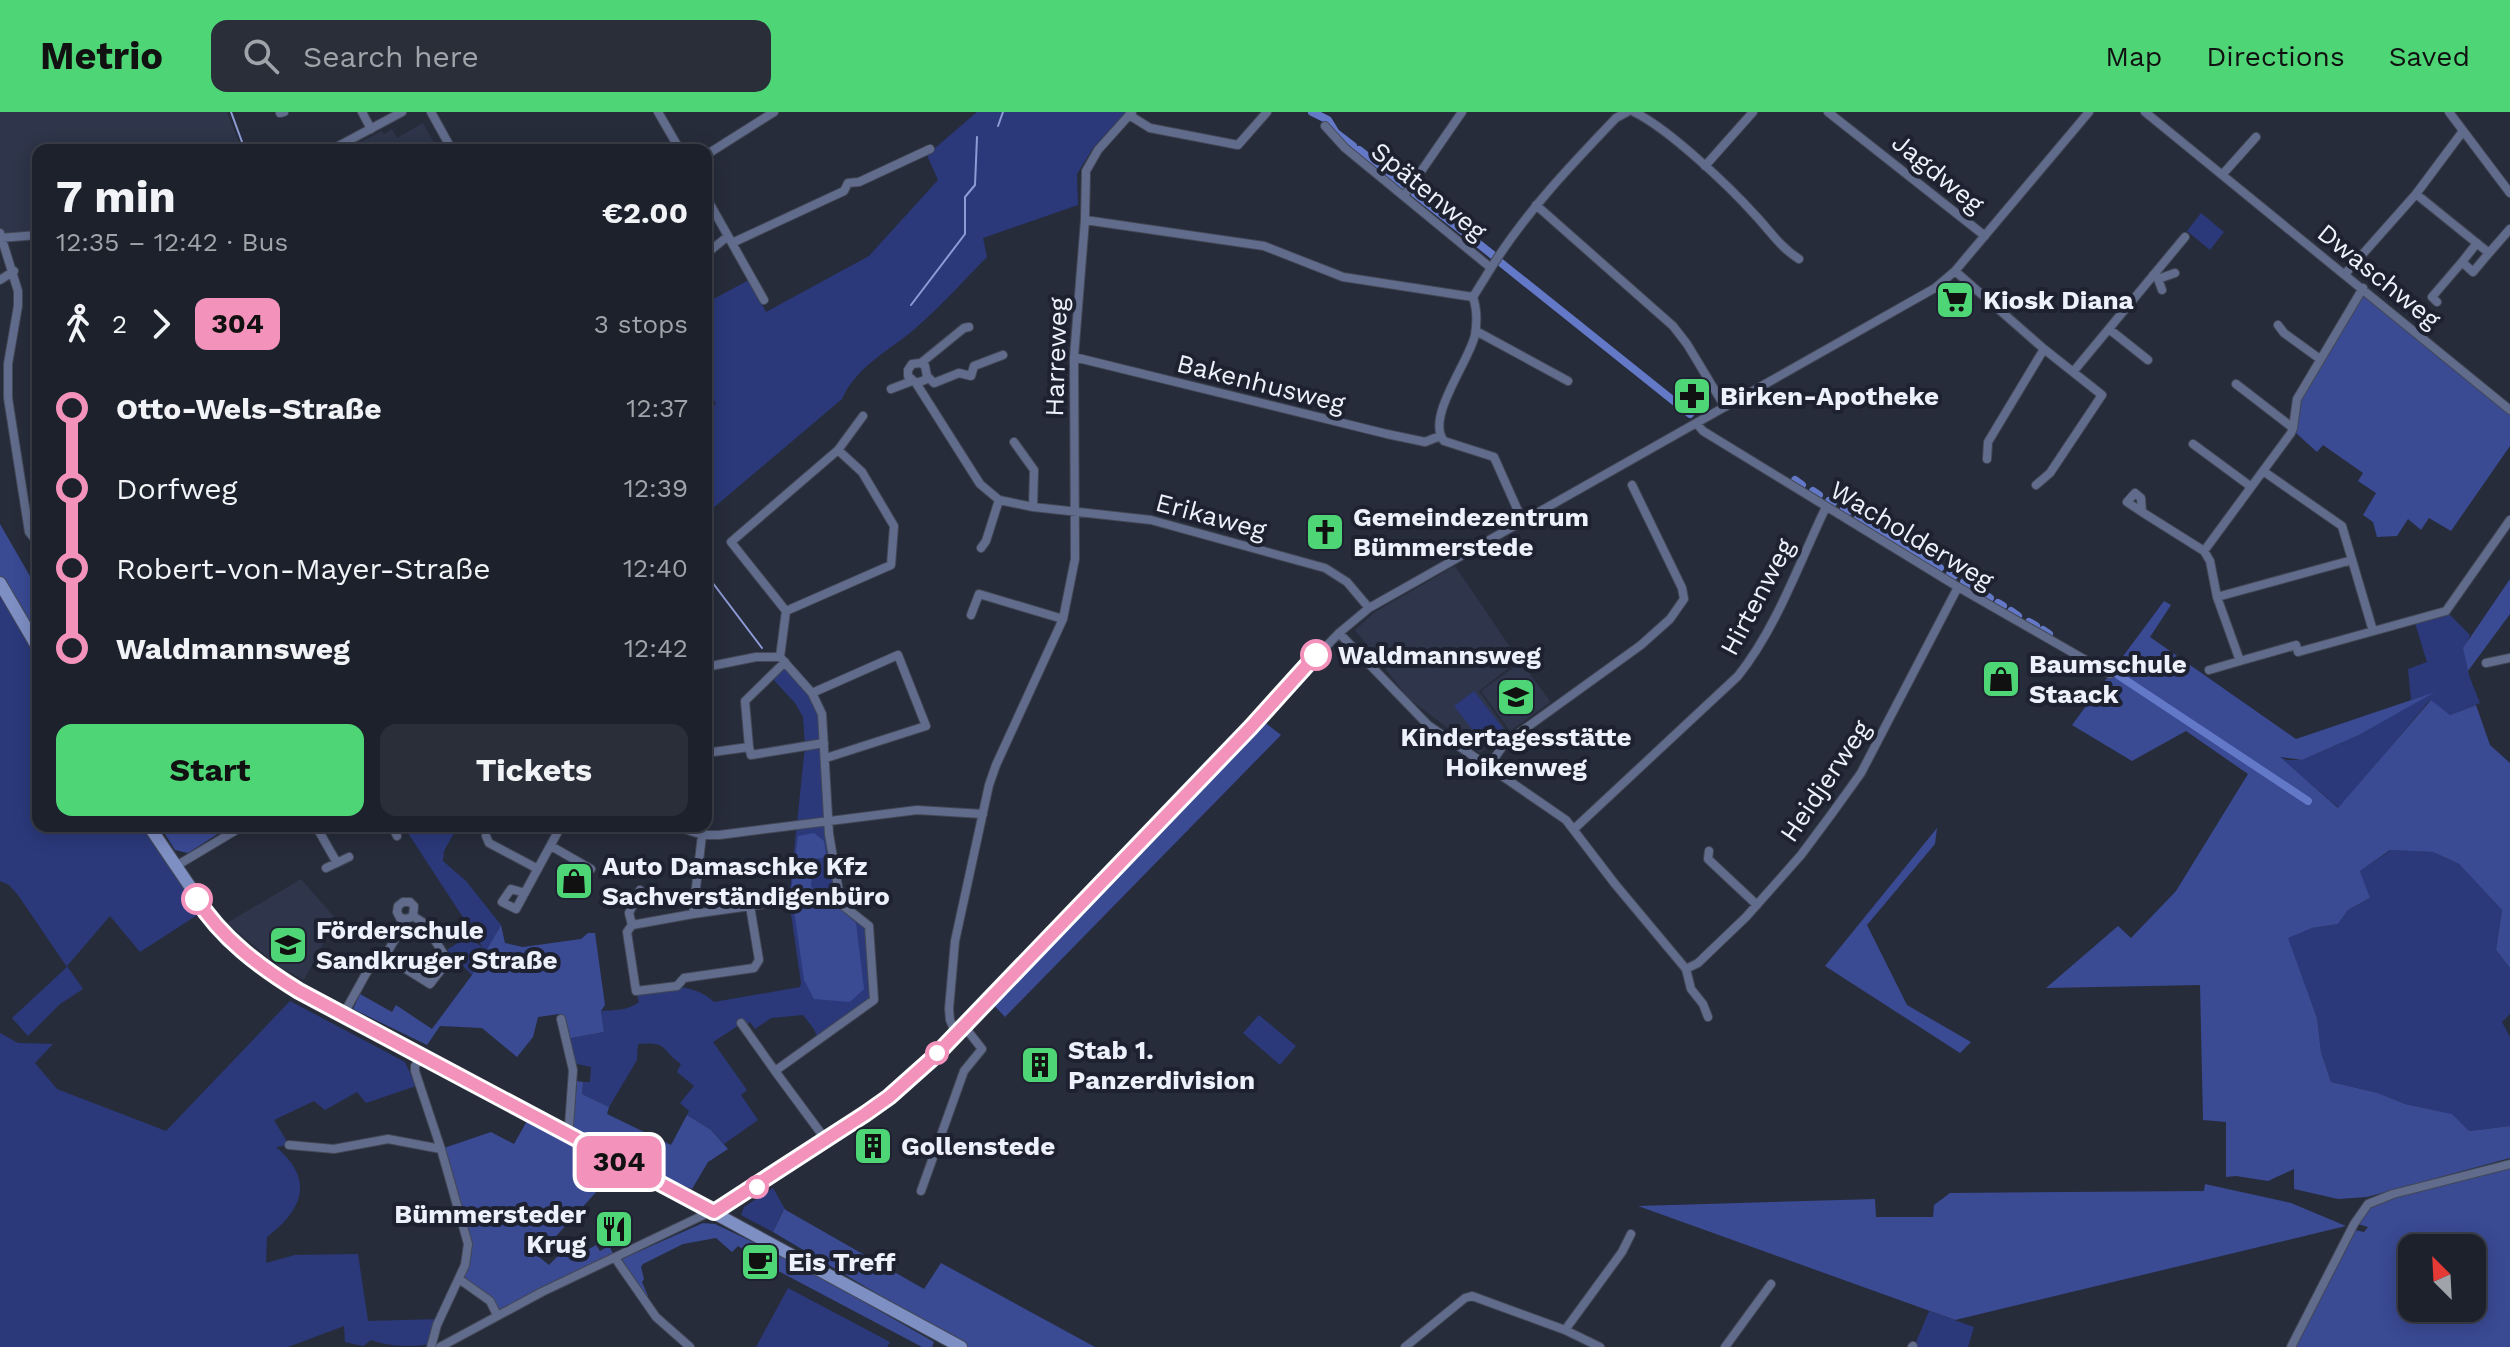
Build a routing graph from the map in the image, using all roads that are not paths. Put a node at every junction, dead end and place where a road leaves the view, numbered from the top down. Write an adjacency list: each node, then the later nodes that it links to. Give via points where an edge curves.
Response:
1 (362, 112): 17 (street)
2 (402, 112): 17 (street)
3 (431, 112): 21 (street)
4 (658, 112): 22 (street)
5 (774, 112): 24 (street)
6 (1267, 112): 15 (street, via 1238,145 1150,128)
7 (1462, 112): 29 (street)
8 (1627, 112): 30 (street)
9 (1634, 112): 25 (street)
10 (1753, 112): 25 (street)
11 (1828, 112): 36 (street, Jagdweg)
12 (2089, 112): 36 (street)
13 (2145, 112): 26 (street, Dwaschweg)
14 (2449, 112): 18 (street)
15 (1131, 113): 32 (street, Harreweg, via 1086,171)
16 (1325, 126): 29 (street, Spätenweg)
17 (371, 129): 20 (street)
18 (2463, 131): 27 (street); 28 (street)
19 (2256, 137): 26 (street)
20 (342, 144)
21 (449, 144)
22 (677, 144)
23 (930, 149): 38 (street)
24 (712, 151)
25 (1705, 166): 43 (street)
26 (2222, 175): 49 (street, Dwaschweg)
27 (2510, 193)
28 (2416, 194): 40 (street); 49 (street)
29 (1404, 196): 45 (street, Spätenweg)
30 (1536, 205): 45 (street); 75 (street, via 1673,326)
31 (712, 208): 38 (street)
32 (1085, 220): 54 (street, via 1264,246 1343,277); 65 (street, Harreweg)
33 (2510, 229): 42 (street)
34 (32, 235): 35 (street)
35 (1, 236): 46 (street)
36 (1985, 236): 47 (street)
37 (2185, 237): 50 (street)
38 (730, 239): 39 (street); 41 (street); 55 (street)
39 (712, 243)
40 (2477, 243): 42 (street); 44 (street)
41 (712, 250)
42 (2489, 253): 44 (street, via 2473,272)
43 (1799, 259)
44 (2462, 262): 56 (street, via 2432,297)
45 (1491, 268): 54 (street, Spätenweg)
46 (14, 271): 51 (street); 61 (street, via 18,306)
47 (1955, 271): 62 (street); 75 (street, via 1924,294)
48 (2175, 273): 50 (street)
49 (2345, 274): 52 (street, Dwaschweg)
50 (2156, 277): 53 (street); 59 (street)
51 (0, 280)
52 (2363, 288): 66 (street); 76 (street, Dwaschweg)
53 (2162, 290)
54 (1473, 297): 60 (street)
55 (764, 300)
56 (2437, 302)
57 (2278, 325): 66 (street)
58 (969, 327): 68 (street)
59 (2109, 329): 67 (street); 69 (street)
60 (1476, 331): 71 (street); 80 (street, via 1440,416)
61 (10, 345): 63 (street); 96 (street, via 8,398)
62 (2044, 349): 69 (street); 84 (street, via 1988,442)
63 (0, 351)
64 (1003, 355): 70 (street, via 974,366 971,376 959,373 934,383)
65 (1074, 357): 80 (street, Bakenhusweg, via 1387,434 1425,442); 92 (street, Harreweg)
66 (2320, 359): 79 (street, via 2297,399)
67 (2148, 360)
68 (921, 363): 70 (street); 72 (street, via 908,370)
69 (2073, 372): 87 (street, via 2102,395 2050,473)
70 (927, 376): 72 (street)
71 (1568, 381)
72 (914, 382): 74 (street); 89 (street, via 980,484)
73 (2236, 384): 79 (street)
74 (891, 389)
75 (1725, 407): 78 (street)
76 (2510, 408)
77 (863, 416): 83 (street)
78 (1697, 424): 91 (street, Wacholderweg); 95 (street)
79 (2293, 428): 85 (street)
80 (1440, 436): 95 (street, via 1452,445 1494,457)
81 (1014, 442): 90 (street, via 1034,470)
82 (2193, 444): 88 (street)
83 (838, 450): 104 (street, via 731,542); 104 (street, via 862,472 894,526 891,565)
84 (1987, 459)
85 (2263, 471): 88 (street); 99 (street, via 2342,526)
86 (1632, 485): 122 (street, via 1684,599 1641,645 1505,743)
87 (2036, 485)
88 (2250, 486): 98 (street)
89 (999, 500): 90 (street, Erikaweg); 97 (street)
90 (1033, 507): 92 (street, Erikaweg)
91 (1826, 507): 101 (street, Wacholderweg); 126 (street, Hirtenweg, via 1765,636 1738,676)
92 (1073, 510): 103 (street, Erikaweg, via 1151,520 1325,568 1347,582); 106 (street, Harreweg, via 1075,559)
93 (2142, 512): 98 (street)
94 (2510, 520): 107 (street, via 2446,611)
95 (1523, 522): 103 (street)
96 (32, 536)
97 (981, 548)
98 (2204, 551): 102 (street)
99 (2352, 560): 102 (street); 107 (street)
100 (0, 583): 109 (street)
101 (1958, 587): 116 (street, Wacholderweg); 146 (street, Heidjerweg, via 1861,773)
102 (2217, 597): 112 (street)
103 (1369, 608): 108 (street)
104 (786, 611): 111 (street)
105 (971, 615): 106 (street, via 979,594)
106 (1063, 619): 123 (street, Harreweg, via 996,765)
107 (2373, 631): 112 (street)
108 (1339, 633): 122 (street, via 1414,712); 156 (street)
109 (32, 638)
110 (2510, 658): 113 (street)
111 (783, 660): 114 (street, via 756,657); 117 (street); 119 (street, via 745,701)
112 (2240, 661): 115 (street)
113 (2486, 663)
114 (712, 666)
115 (2209, 670)
116 (2110, 674)
117 (812, 693): 118 (street, via 822,714); 121 (street, via 898,655 926,726)
118 (824, 743): 119 (street, via 751,755); 121 (street)
119 (749, 747): 120 (street)
120 (712, 752)
121 (826, 758): 124 (street)
122 (1489, 766): 126 (street)
123 (983, 814): 124 (street, via 917,810); 157 (street, Harreweg, via 952,963 950,1020)
124 (828, 821): 125 (street); 159 (street, via 841,904 869,926 874,1000)
125 (712, 829)
126 (1574, 829): 151 (street)
127 (153, 832): 139 (street)
128 (233, 832): 139 (street)
129 (319, 832): 138 (street)
130 (395, 832): 133 (street)
131 (558, 832): 135 (street)
132 (703, 832): 148 (street)
133 (397, 836)
134 (486, 836): 141 (street, via 489,843)
135 (551, 846): 141 (street); 142 (street)
136 (1709, 851): 146 (street, via 1708,859)
137 (349, 857): 138 (street)
138 (337, 863): 140 (street)
139 (176, 866): 152 (street, via 233,942 268,971)
140 (326, 868)
141 (538, 869): 144 (street)
142 (591, 869)
143 (640, 890): 149 (street, via 629,913)
144 (525, 893)
145 (789, 900): 147 (street)
146 (1757, 905): 151 (street, Heidjerweg)
147 (750, 906): 148 (street); 149 (street, via 759,960 754,968 684,978 677,986 636,991 627,932)
148 (693, 914): 149 (street)
149 (632, 925)
150 (385, 956): 150 (street, via 410,917 424,923 448,961 430,984); 152 (street, via 378,952)
151 (1686, 969): 153 (street)
152 (343, 1015): 158 (street)
153 (1708, 1017)
154 (561, 1019): 160 (street, via 573,1070)
155 (741, 1023): 159 (street)
156 (964, 1026): 157 (street); 165 (street, via 982,1049 964,1071)
157 (956, 1034): 161 (street, via 889,1097)
158 (422, 1056): 160 (street); 163 (street, via 415,1071)
159 (775, 1071): 161 (street)
160 (565, 1134): 166 (street)
161 (826, 1140): 166 (street)
162 (289, 1145): 163 (street, via 334,1149 388,1139)
163 (441, 1149): 169 (street, via 468,1244)
164 (2510, 1164): 180 (street, via 2368,1204)
165 (921, 1191)
166 (714, 1212): 168 (street); 176 (street)
167 (1631, 1234): 172 (street)
168 (615, 1258): 171 (street); 175 (street, via 656,1317)
169 (459, 1279): 171 (street, via 490,1301); 173 (street)
170 (1771, 1284): 179 (street)
171 (497, 1315): 174 (street)
172 (1565, 1330): 177 (street, via 1472,1296); 178 (street)
173 (431, 1347)
174 (440, 1347)
175 (690, 1347)
176 (961, 1347)
177 (1405, 1347)
178 (1600, 1347)
179 (1725, 1347)
180 (2291, 1347)

